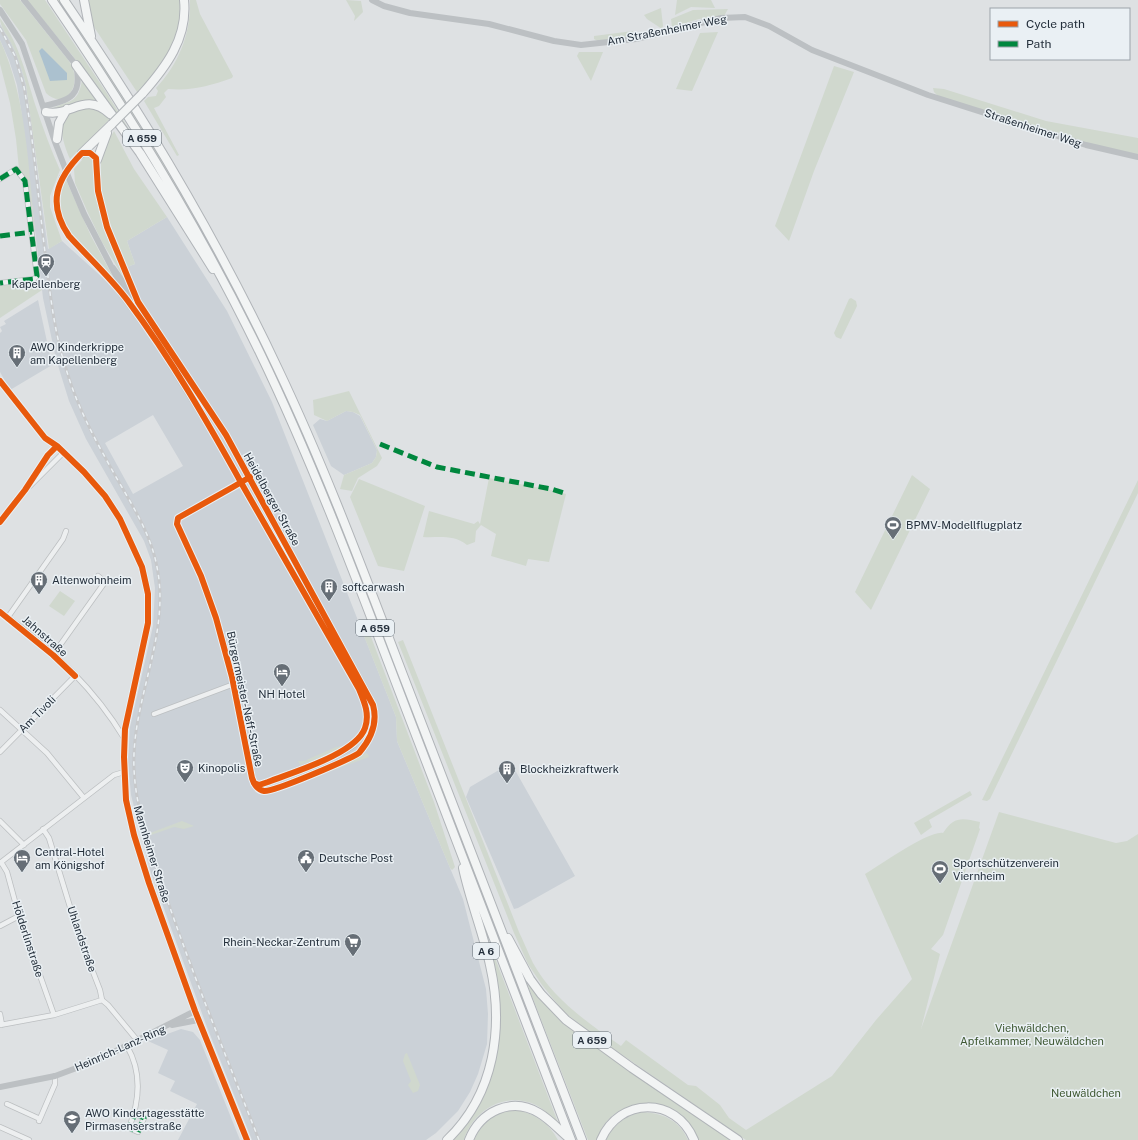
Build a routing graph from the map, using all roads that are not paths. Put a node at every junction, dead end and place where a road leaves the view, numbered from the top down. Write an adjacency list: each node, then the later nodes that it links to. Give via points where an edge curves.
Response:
1 (24, 0): 9 (street)
2 (52, 0): 21 (highway, A 659, via 133,123)
3 (64, 0): 8 (highway, A 659)
4 (84, 0): 8 (highway)
5 (184, 0): 13 (highway, bridge, via 185,16 178,45 160,74)
6 (372, 0): 10 (street, Am Straßenheimer Weg, via 410,13 485,23 554,41 581,45 636,39 721,18 745,17 769,26 812,50)
7 (0, 10): 11 (street, via 22,44)
8 (92, 41): 54 (highway, A 659, via 157,142 204,224 291,396 348,531)
9 (76, 65): 11 (street, via 79,82 74,94); 13 (highway)
10 (928, 95): 16 (street, Straßenheimer Weg, via 1086,145)
11 (45, 109): 12 (highway, via 55,113); 14 (street); 19 (street)
12 (67, 109): 13 (highway, via 83,104 97,105); 14 (highway, via 59,123)
13 (113, 124): 15 (highway); 17 (highway); 21 (highway, via 159,182 207,263)
14 (57, 139): 19 (street)
15 (82, 153): 17 (street, via 90,153); 23 (street, Heidelberger Straße, bridge, via 61,179 56,205 63,227 69,236)
16 (1138, 157)
17 (97, 160): 24 (street, via 98,190 107,227)
18 (0, 179): 22 (street, via 16,170 25,181 37,276 34,279)
19 (70, 181): 20 (street, via 84,214)
20 (113, 268): 23 (street); 24 (street)
21 (224, 282): 51 (highway, A 659, via 318,483)
22 (0, 283)
23 (128, 300): 29 (street, Heidelberger Straße, via 190,394)
24 (138, 302): 28 (street, Heidelberger Straße, via 226,435)
25 (0, 381): 26 (street, Mannheimer Straße)
26 (56, 446): 27 (street, Mannheimer Straße); 30 (street)
27 (64, 452): 30 (street); 44 (street, Mannheimer Straße, via 99,488 117,513 135,549 146,581 149,608 147,635)
28 (250, 477): 29 (street, Bürgermeister-Neff-Straße); 41 (street, Heidelberger Straße, via 370,697)
29 (241, 482): 38 (street, Bürgermeister-Neff-Straße, via 178,518 177,524 201,576 216,618); 42 (street, Heidelberger Straße, via 359,689 367,713)
30 (25, 490): 31 (street)
31 (0, 522)
32 (66, 531): 35 (street)
33 (98, 576): 36 (street, via 105,582)
34 (0, 612): 35 (street, Jahnstraße)
35 (8, 617): 36 (street, Jahnstraße)
36 (54, 655): 37 (street, Jahnstraße)
37 (75, 676): 43 (street, Am Tivoli); 44 (street, Jahnstraße, via 102,705)
38 (234, 684): 40 (street); 47 (street, Bürgermeister-Neff-Straße, via 243,739)
39 (0, 710): 43 (street)
40 (154, 714)
41 (375, 714): 47 (street, via 370,738 354,756 271,790 259,789)
42 (365, 728): 47 (street, via 354,745 345,751 263,784)
43 (22, 729): 45 (street, Am Tivoli); 48 (street, via 50,757)
44 (124, 738): 46 (street, Mannheimer Straße)
45 (0, 752)
46 (124, 772): 48 (street, via 114,775); 58 (street, Mannheimer Straße, via 126,800 136,842)
47 (254, 783)
48 (84, 798): 50 (street)
49 (0, 821): 52 (street)
50 (43, 830): 52 (street); 57 (street, Uhlandstraße, via 49,838)
51 (456, 840): 73 (highway, A 6, via 491,970 496,1001 496,1030 491,1065 482,1091 472,1110); 75 (highway, A 659)
52 (24, 845): 53 (street)
53 (1, 863): 55 (street, Hölderlinstraße, via 7,872)
54 (488, 898): 76 (highway, A 659); 79 (highway, A 659, via 530,979 555,1010 580,1031)
55 (19, 916): 56 (street); 60 (street, Hölderlinstraße)
56 (0, 926)
57 (102, 1000): 60 (street); 64 (street, Uhlandstraße)
58 (195, 1011): 61 (street, Mannheimer Straße); 63 (street, Heinrich-Lanz-Ring)
59 (0, 1014): 62 (street)
60 (54, 1015): 62 (street)
61 (198, 1020): 63 (street, Heinrich-Lanz-Ring); 72 (street, Mannheimer Straße)
62 (1, 1025)
63 (170, 1025): 64 (street, Heinrich-Lanz-Ring)
64 (136, 1040): 65 (street, Heinrich-Lanz-Ring)
65 (127, 1046): 66 (street, Heinrich-Lanz-Ring); 69 (street, via 132,1055 138,1083)
66 (55, 1076): 67 (street, Heinrich-Lanz-Ring); 68 (street, via 55,1084 39,1120)
67 (0, 1087)
68 (7, 1104)
69 (135, 1114)
70 (0, 1127): 71 (street)
71 (29, 1140)
72 (247, 1140)
73 (447, 1140)
74 (469, 1140): 75 (highway, via 485,1115 502,1108 513,1107 522,1107 539,1113)
75 (571, 1140)
76 (582, 1140)
77 (601, 1140): 78 (highway, via 610,1124 623,1114 648,1107 675,1115 683,1122)
78 (694, 1140)
79 (738, 1140)

